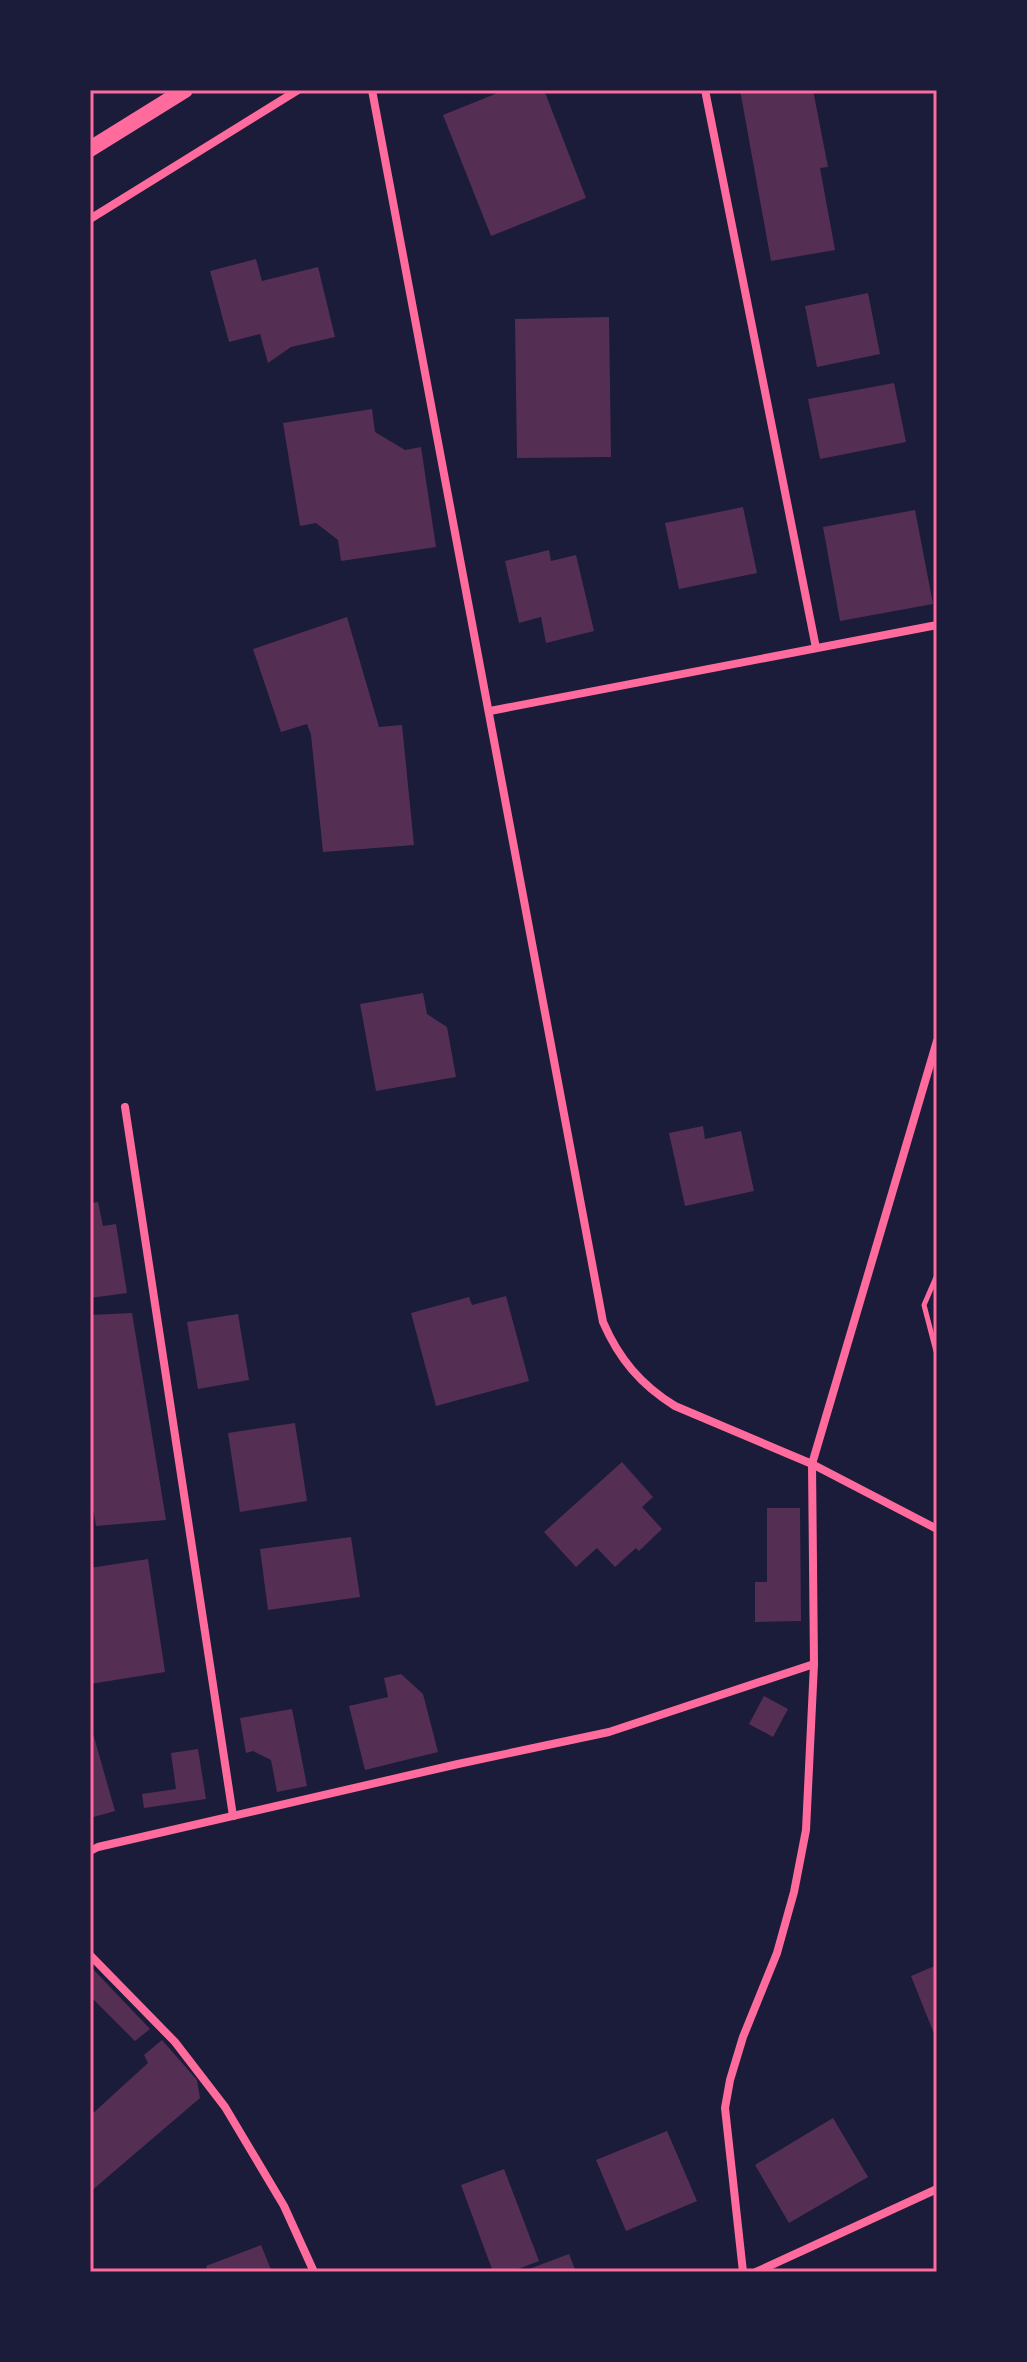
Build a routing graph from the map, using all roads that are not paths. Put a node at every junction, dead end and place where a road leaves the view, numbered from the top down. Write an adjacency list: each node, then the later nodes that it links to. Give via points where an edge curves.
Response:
1 (185, 90): 5 (main road)
2 (298, 90): 6 (street)
3 (372, 90): 9 (street)
4 (705, 90): 8 (street)
5 (90, 149)
6 (90, 219)
7 (937, 625): 8 (street)
8 (816, 648): 9 (street)
9 (490, 711): 12 (street, via 603,1322 613,1346 626,1365 667,1401)
10 (937, 1041): 12 (street)
11 (125, 1107): 15 (street)
12 (812, 1464): 13 (street); 14 (street)
13 (937, 1529)
14 (814, 1664): 15 (street, via 609,1732); 20 (street, via 806,1830 794,1892 777,1953 743,2037 725,2108)
15 (233, 1816): 16 (street)
16 (94, 1849)
17 (90, 1955): 19 (street, via 175,2042 225,2107 284,2206)
18 (937, 2189): 21 (street)
19 (314, 2272)
20 (743, 2272)
21 (756, 2272)

